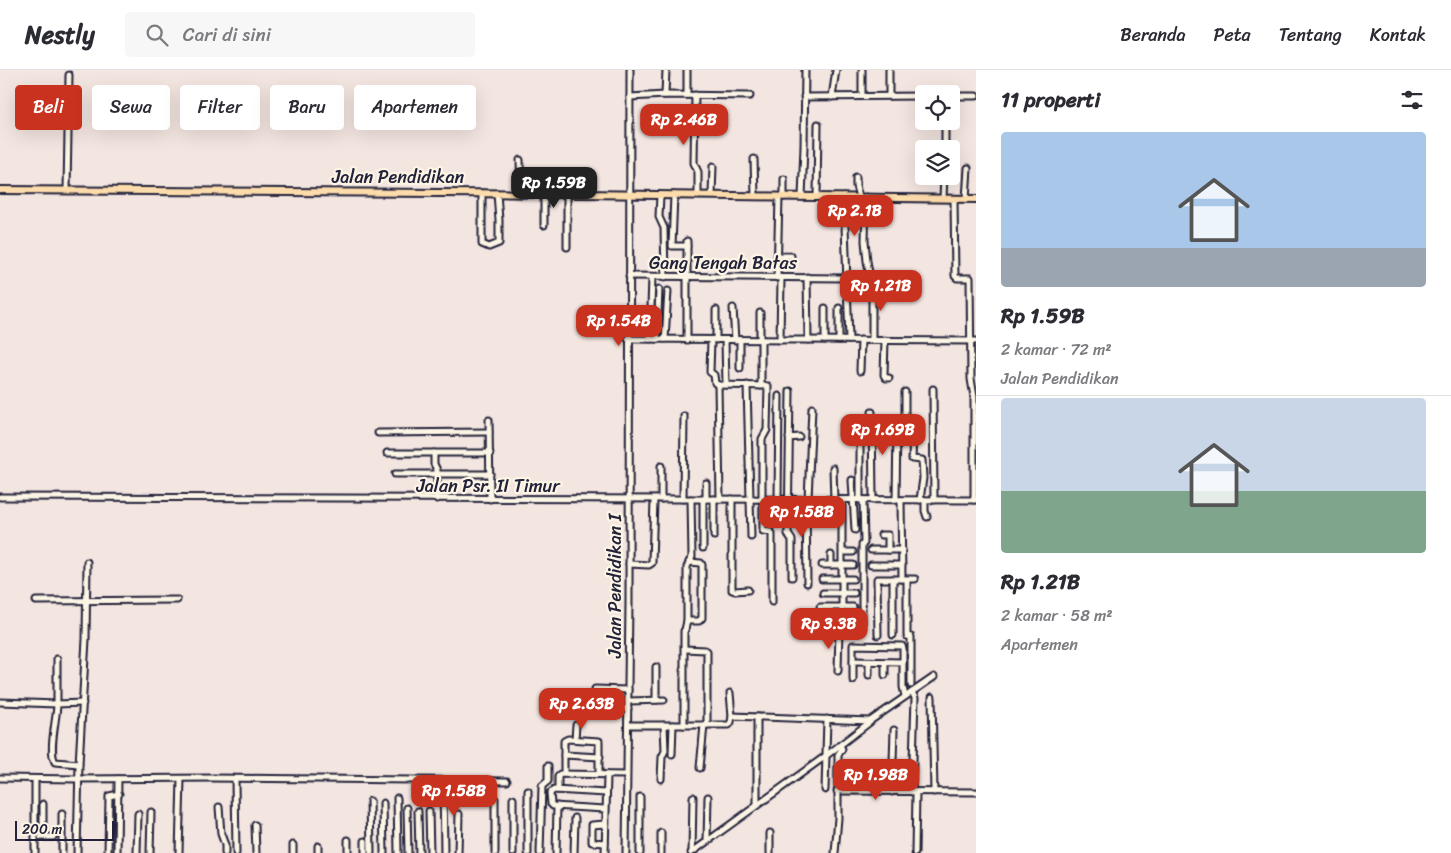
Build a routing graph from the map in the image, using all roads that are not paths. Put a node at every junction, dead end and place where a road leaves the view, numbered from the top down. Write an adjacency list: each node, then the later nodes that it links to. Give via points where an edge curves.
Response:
1 (630, 70): 20 (street, Jalan Pendidikan I)
2 (666, 70): 9 (street)
3 (687, 70): 10 (street)
4 (804, 70): 13 (street)
5 (836, 70): 14 (street)
6 (862, 70): 15 (street)
7 (889, 70): 16 (street)
8 (69, 75): 30 (street)
9 (665, 95): 10 (street); 20 (street)
10 (687, 95): 11 (street)
11 (695, 95): 12 (street); 39 (street, via 694,164 698,172)
12 (750, 96)
13 (804, 96): 14 (street); 43 (street)
14 (832, 96): 15 (street)
15 (862, 96): 16 (street)
16 (889, 96): 17 (street)
17 (915, 96)
18 (960, 96): 19 (street)
19 (976, 96)
20 (630, 97): 36 (street, Jalan Pendidikan I)
21 (818, 124): 44 (street)
22 (754, 159): 41 (street)
23 (520, 160): 33 (street)
24 (713, 166): 40 (street)
25 (968, 168): 49 (street)
26 (856, 177): 46 (street, via 856,186)
27 (784, 179): 42 (street)
28 (944, 185): 47 (street)
29 (0, 190): 30 (main road, Jalan Pendidikan)
30 (67, 190): 31 (main road, Jalan Pendidikan)
31 (482, 193): 32 (main road, Jalan Pendidikan); 32 (street, via 482,244 489,248 499,243)
32 (497, 193): 33 (main road, Jalan Pendidikan)
33 (520, 193): 34 (main road, Jalan Pendidikan)
34 (544, 193): 35 (main road, Jalan Pendidikan); 51 (street)
35 (568, 193): 36 (main road, Jalan Pendidikan); 52 (street)
36 (630, 194): 37 (main road, Jalan Pendidikan); 55 (street, Jalan Pendidikan I)
37 (660, 194): 38 (main road, Jalan Pendidikan); 57 (street, via 658,217 664,228)
38 (674, 195): 39 (main road, Jalan Pendidikan); 58 (street, via 672,246 687,244)
39 (698, 195): 40 (main road, Jalan Pendidikan)
40 (712, 195): 41 (main road, Jalan Pendidikan)
41 (754, 196): 42 (main road, Jalan Pendidikan)
42 (781, 197): 43 (main road, Jalan Pendidikan); 53 (street)
43 (802, 197): 44 (main road, Jalan Pendidikan)
44 (817, 197): 45 (main road, Jalan Pendidikan)
45 (844, 197): 46 (main road, Jalan Pendidikan); 61 (street)
46 (862, 197): 47 (main road, Jalan Pendidikan); 62 (street)
47 (943, 198): 48 (main road, Jalan Pendidikan)
48 (954, 198): 49 (main road, Jalan Pendidikan); 88 (street, via 955,276 970,278)
49 (966, 199): 50 (main road, Jalan Pendidikan)
50 (976, 199)
51 (544, 225)
52 (567, 247)
53 (777, 256): 54 (street); 60 (street)
54 (791, 256)
55 (629, 276): 56 (street, Gang Tengah Batas); 71 (street, Jalan Pendidikan I)
56 (652, 277): 57 (street, Gang Tengah Batas); 72 (street)
57 (666, 277): 58 (street, Gang Tengah Batas)
58 (688, 277): 60 (street, Gang Tengah Batas); 75 (street)
59 (807, 277): 60 (street, Gang Tengah Batas); 61 (street, Gang Tengah Batas); 81 (street)
60 (779, 278): 80 (street)
61 (846, 278): 84 (street)
62 (870, 278)
63 (872, 284): 86 (street)
64 (660, 289): 73 (street)
65 (668, 291): 74 (street)
66 (733, 308): 78 (street)
67 (825, 308): 82 (street)
68 (839, 308): 83 (street)
69 (716, 310): 76 (street)
70 (760, 313): 79 (street)
71 (628, 339): 72 (street); 134 (street, Jalan Pendidikan I)
72 (650, 339): 73 (street)
73 (657, 339): 74 (street)
74 (665, 340): 75 (street)
75 (686, 340): 76 (street)
76 (714, 340): 77 (street); 94 (street, via 710,372)
77 (725, 340): 78 (street); 95 (street)
78 (737, 340): 79 (street); 90 (street)
79 (760, 340): 80 (street); 97 (street)
80 (780, 340): 81 (street)
81 (808, 340): 82 (street)
82 (825, 340): 83 (street)
83 (839, 340): 84 (street)
84 (849, 340): 85 (street)
85 (861, 340): 86 (street); 91 (street)
86 (872, 340): 87 (street)
87 (885, 340): 88 (street); 92 (street, via 884,374)
88 (973, 341): 89 (street)
89 (974, 361): 93 (street)
90 (740, 368)
91 (860, 371)
92 (889, 378)
93 (974, 379): 146 (street)
94 (718, 384): 95 (street); 129 (street)
95 (726, 385): 96 (street)
96 (747, 385): 97 (street); 131 (street)
97 (761, 386): 132 (street, via 768,386 767,432 762,439)
98 (933, 389): 145 (street)
99 (790, 391): 111 (street)
100 (905, 392): 143 (street, via 905,418 897,425)
101 (779, 396): 136 (street)
102 (812, 408): 138 (street)
103 (872, 412): 142 (street)
104 (684, 416): 126 (street)
105 (489, 420): 107 (street)
106 (860, 427): 141 (street)
107 (489, 432): 108 (street); 114 (street)
108 (378, 433)
109 (913, 433): 144 (street, via 912,458 922,460)
110 (799, 437): 111 (street)
111 (790, 438): 137 (street)
112 (387, 453): 113 (street)
113 (434, 453): 114 (street); 118 (street)
114 (490, 453): 119 (street)
115 (661, 466): 125 (street)
116 (833, 468): 139 (street)
117 (395, 474): 118 (street)
118 (437, 474): 119 (street); 123 (street)
119 (490, 474): 124 (street)
120 (852, 480): 133 (street)
121 (706, 483): 128 (street)
122 (0, 498): 123 (street, Jalan Psr. II Timur)
123 (437, 499): 124 (street, Jalan Psr. II Timur)
124 (490, 499): 134 (street, Jalan Psr. II Timur)
125 (661, 499): 126 (street, Jalan Psr. II Timur); 135 (street, Jalan Psr. II Timur)
126 (683, 499): 127 (street, Jalan Psr. II Timur)
127 (691, 499): 128 (street, Jalan Psr. II Timur); 160 (street, via 692,557)
128 (705, 499): 129 (street, Jalan Psr. II Timur); 152 (street)
129 (717, 499): 130 (street, Jalan Psr. II Timur); 150 (street)
130 (732, 499): 131 (street, Jalan Psr. II Timur); 176 (street, via 732,590)
131 (749, 499): 132 (street, Jalan Psr. II Timur); 151 (street)
132 (763, 499): 136 (street, Jalan Psr. II Timur); 183 (street, via 763,531 772,534)
133 (854, 499): 140 (street, Jalan Psr. II Timur); 141 (street, Jalan Psr. II Timur); 148 (street)
134 (629, 500): 135 (street, Jalan Psr. II Timur); 161 (street, Jalan Pendidikan I)
135 (654, 500): 161 (street, via 652,563)
136 (778, 500): 137 (street, Jalan Psr. II Timur)
137 (788, 500): 138 (street, Jalan Psr. II Timur); 168 (street)
138 (807, 500): 139 (street, Jalan Psr. II Timur); 175 (street)
139 (834, 500): 140 (street, Jalan Psr. II Timur)
140 (842, 500): 156 (street)
141 (862, 500): 142 (street, Jalan Psr. II Timur); 192 (street, via 862,630)
142 (873, 500): 143 (street, Jalan Psr. II Timur)
143 (898, 500): 144 (street, Jalan Psr. II Timur); 155 (street)
144 (923, 500): 145 (street, Jalan Psr. II Timur); 147 (street)
145 (934, 500): 146 (street, Jalan Psr. II Timur)
146 (975, 500)
147 (927, 517)
148 (855, 530)
149 (881, 535): 154 (street, via 888,535)
150 (714, 536)
151 (751, 537)
152 (703, 548)
153 (871, 550): 154 (street)
154 (888, 550): 155 (street)
155 (902, 550): 167 (street)
156 (843, 552): 157 (street); 164 (street)
157 (853, 552)
158 (831, 555): 163 (street)
159 (87, 562): 180 (street)
160 (689, 562): 187 (street); 187 (street, via 702,565 702,618 701,621)
161 (629, 564): 209 (street, Jalan Pendidikan I)
162 (822, 565): 163 (street)
163 (831, 565): 164 (street)
164 (843, 565): 165 (street); 173 (street)
165 (853, 565)
166 (871, 565): 167 (street)
167 (902, 565): 171 (street)
168 (792, 577)
169 (822, 579): 173 (street)
170 (893, 579): 171 (street); 193 (street, via 878,579); 194 (street)
171 (905, 579): 172 (street); 207 (street, via 907,636 911,637)
172 (915, 579)
173 (843, 580): 174 (street); 178 (street)
174 (853, 580)
175 (807, 583)
176 (748, 590)
177 (823, 593): 178 (street)
178 (842, 593): 179 (street); 185 (street)
179 (854, 593)
180 (87, 600): 181 (street); 182 (street); 219 (street)
181 (177, 600)
182 (36, 601)
183 (772, 602)
184 (820, 607): 185 (street)
185 (842, 607): 186 (street); 189 (street)
186 (853, 607)
187 (687, 621): 195 (street, via 683,634)
188 (820, 621): 189 (street)
189 (842, 621): 190 (street)
190 (852, 622)
191 (819, 629): 192 (street)
192 (839, 630): 202 (street)
193 (878, 635)
194 (892, 636)
195 (685, 649): 230 (street); 231 (street, via 707,651)
196 (57, 660): 218 (street)
197 (853, 662): 198 (street); 200 (street, via 853,646 864,645 902,646); 206 (street)
198 (869, 662): 199 (street); 203 (street)
199 (885, 662): 200 (street); 204 (street)
200 (903, 662): 212 (street)
201 (656, 667): 214 (street)
202 (838, 671)
203 (869, 675)
204 (885, 675)
205 (934, 677): 211 (street)
206 (853, 680)
207 (911, 685)
208 (595, 689): 209 (street)
209 (628, 690): 216 (street, Jalan Pendidikan I)
210 (730, 694): 222 (street)
211 (913, 694): 212 (street); 260 (street)
212 (906, 696): 225 (street)
213 (932, 697): 261 (street)
214 (656, 700): 215 (street); 216 (street)
215 (664, 700)
216 (628, 701): 221 (street, Jalan Pendidikan I)
217 (0, 702): 218 (street)
218 (57, 704): 219 (street); 239 (street, via 53,760)
219 (83, 704): 239 (street)
220 (586, 707): 221 (street)
221 (628, 709): 227 (street, Jalan Pendidikan I)
222 (732, 716): 223 (street); 231 (street, via 730,725)
223 (757, 717): 224 (street); 274 (street)
224 (827, 719): 225 (street); 237 (street)
225 (870, 721): 234 (street)
226 (576, 725): 233 (street)
227 (628, 725): 228 (street); 245 (street, Jalan Pendidikan I)
228 (664, 725): 229 (street); 251 (street)
229 (672, 725): 230 (street); 235 (street)
230 (684, 725): 231 (street)
231 (705, 725): 241 (street)
232 (894, 730): 259 (street)
233 (575, 739): 236 (street, via 564,740); 238 (street, via 599,741)
234 (841, 747): 237 (street); 258 (street)
235 (672, 754)
236 (564, 755): 238 (street); 242 (street)
237 (827, 755): 256 (street); 274 (street)
238 (600, 757): 243 (street)
239 (79, 764): 252 (street)
240 (548, 766): 329 (street, via 548,781 542,786)
241 (700, 768)
242 (564, 774): 243 (street); 255 (street, via 558,777)
243 (599, 774): 244 (street)
244 (607, 775): 245 (street); 263 (street)
245 (626, 775): 333 (street, Jalan Pendidikan I)
246 (0, 778): 247 (street)
247 (35, 779): 252 (street); 290 (street)
248 (118, 779): 249 (street); 252 (street); 264 (street)
249 (181, 779): 250 (street); 310 (street)
250 (235, 779): 253 (street); 312 (street)
251 (662, 779)
252 (79, 780): 305 (street)
253 (443, 781): 254 (street); 324 (street)
254 (507, 781)
255 (558, 790): 263 (street); 275 (street, via 550,794 551,804)
256 (825, 790)
257 (528, 791): 328 (street)
258 (837, 791): 259 (street); 337 (street)
259 (892, 792): 260 (street)
260 (914, 792): 261 (street); 338 (street)
261 (934, 792): 262 (street)
262 (976, 792)
263 (606, 793): 278 (street)
264 (119, 794): 295 (street, via 108,796); 296 (street)
265 (708, 796): 294 (street)
266 (640, 797): 334 (street)
267 (693, 797): 302 (street)
268 (397, 798): 320 (street)
269 (495, 799): 326 (street)
270 (513, 799): 327 (street)
271 (370, 801): 318 (street)
272 (383, 803): 319 (street)
273 (43, 804): 291 (street)
274 (757, 805): 294 (street)
275 (557, 806): 278 (street); 330 (street)
276 (220, 808): 311 (street)
277 (408, 808): 321 (street)
278 (605, 809): 286 (street)
279 (418, 810): 322 (street)
280 (429, 811): 323 (street)
281 (151, 812): 309 (street)
282 (62, 814): 304 (street)
283 (138, 814): 308 (street)
284 (459, 814): 325 (street)
285 (575, 818): 331 (street)
286 (605, 824): 299 (street); 299 (street, via 592,825 592,842)
287 (256, 825): 313 (street)
288 (661, 833): 335 (street)
289 (770, 833): 336 (street)
290 (35, 837): 291 (street); 303 (street)
291 (44, 837): 292 (street)
292 (53, 837)
293 (348, 840): 316 (street)
294 (707, 841): 302 (street)
295 (108, 842): 296 (street); 306 (street)
296 (117, 842): 307 (street)
297 (365, 842): 317 (street)
298 (492, 842): 326 (street)
299 (605, 843): 332 (street)
300 (293, 844): 314 (street)
301 (318, 846): 315 (street)
302 (692, 852)
303 (35, 853)
304 (62, 853)
305 (77, 853)
306 (108, 853)
307 (117, 853)
308 (137, 853)
309 (150, 853)
310 (179, 853)
311 (225, 853)
312 (236, 853)
313 (256, 853)
314 (293, 853)
315 (318, 853)
316 (348, 853)
317 (365, 853)
318 (371, 853)
319 (384, 853)
320 (398, 853)
321 (408, 853)
322 (419, 853)
323 (430, 853)
324 (444, 853)
325 (458, 853)
326 (494, 853)
327 (513, 853)
328 (528, 853)
329 (540, 853)
330 (556, 853)
331 (574, 853)
332 (605, 853)
333 (626, 853)
334 (640, 853)
335 (661, 853)
336 (770, 853)
337 (836, 853)
338 (914, 853)

